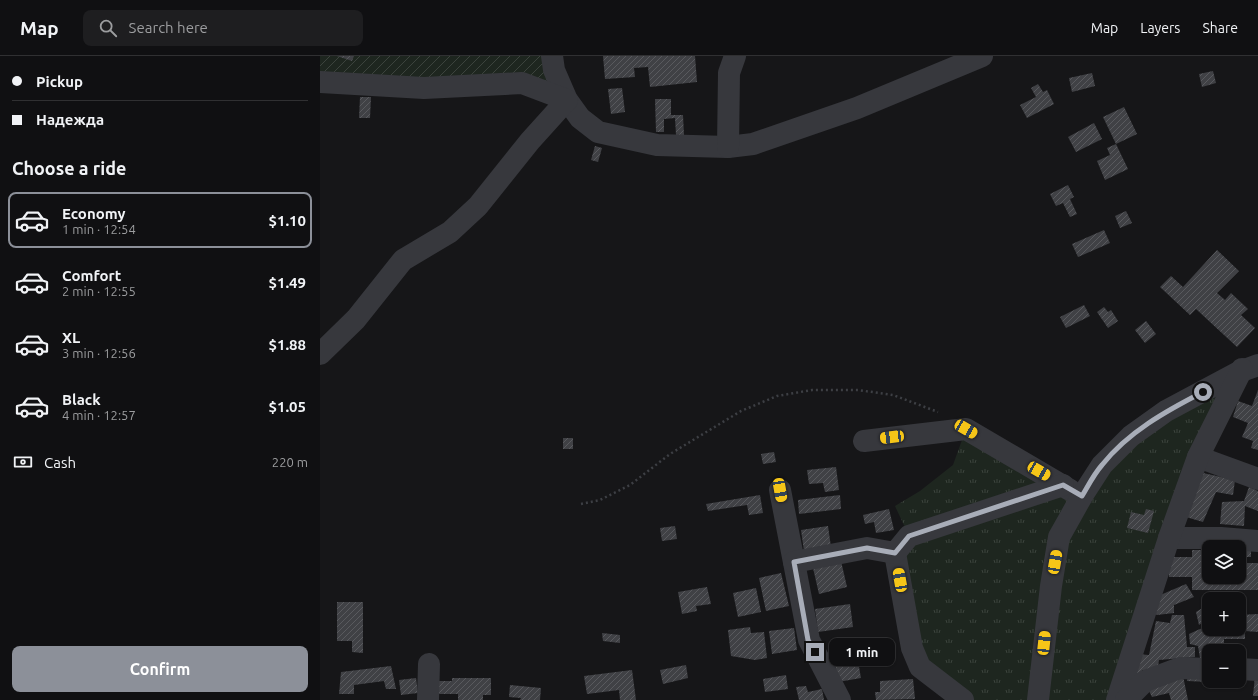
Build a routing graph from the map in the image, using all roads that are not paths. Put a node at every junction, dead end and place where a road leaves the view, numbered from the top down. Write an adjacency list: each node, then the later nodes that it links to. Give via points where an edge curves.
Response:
1 (552, 56): 5 (street, via 554,70)
2 (735, 56): 6 (street, via 728,73)
3 (979, 56): 6 (street, via 857,108 753,144)
4 (320, 82): 5 (street, via 424,88 522,83)
5 (567, 100): 6 (street, via 580,118 598,132 657,144); 8 (street, via 478,206 450,232 403,260 356,319)
6 (728, 147)
7 (1258, 352): 9 (street)
8 (320, 354)
9 (1249, 369): 11 (street); 15 (street, via 1166,411 1131,436 1102,465)
10 (864, 441): 13 (street, via 966,429)
11 (1198, 457): 12 (street); 16 (street)
12 (1258, 480)
13 (1063, 485): 15 (street); 18 (street, via 909,536)
14 (780, 490): 19 (street)
15 (1082, 496): 27 (street, via 1059,537)
16 (1169, 538): 17 (street); 28 (street)
17 (1258, 541)
18 (895, 553): 19 (street, via 867,548); 26 (street, via 912,648 920,667)
19 (794, 562): 25 (street, via 808,640)
20 (429, 664): 24 (street)
21 (1202, 669): 29 (street, via 1180,668 1145,681)
22 (1246, 670): 23 (street)
23 (1258, 670)
24 (428, 700)
25 (840, 700)
26 (963, 700)
27 (1038, 700)
28 (1117, 700)
29 (1126, 700)

